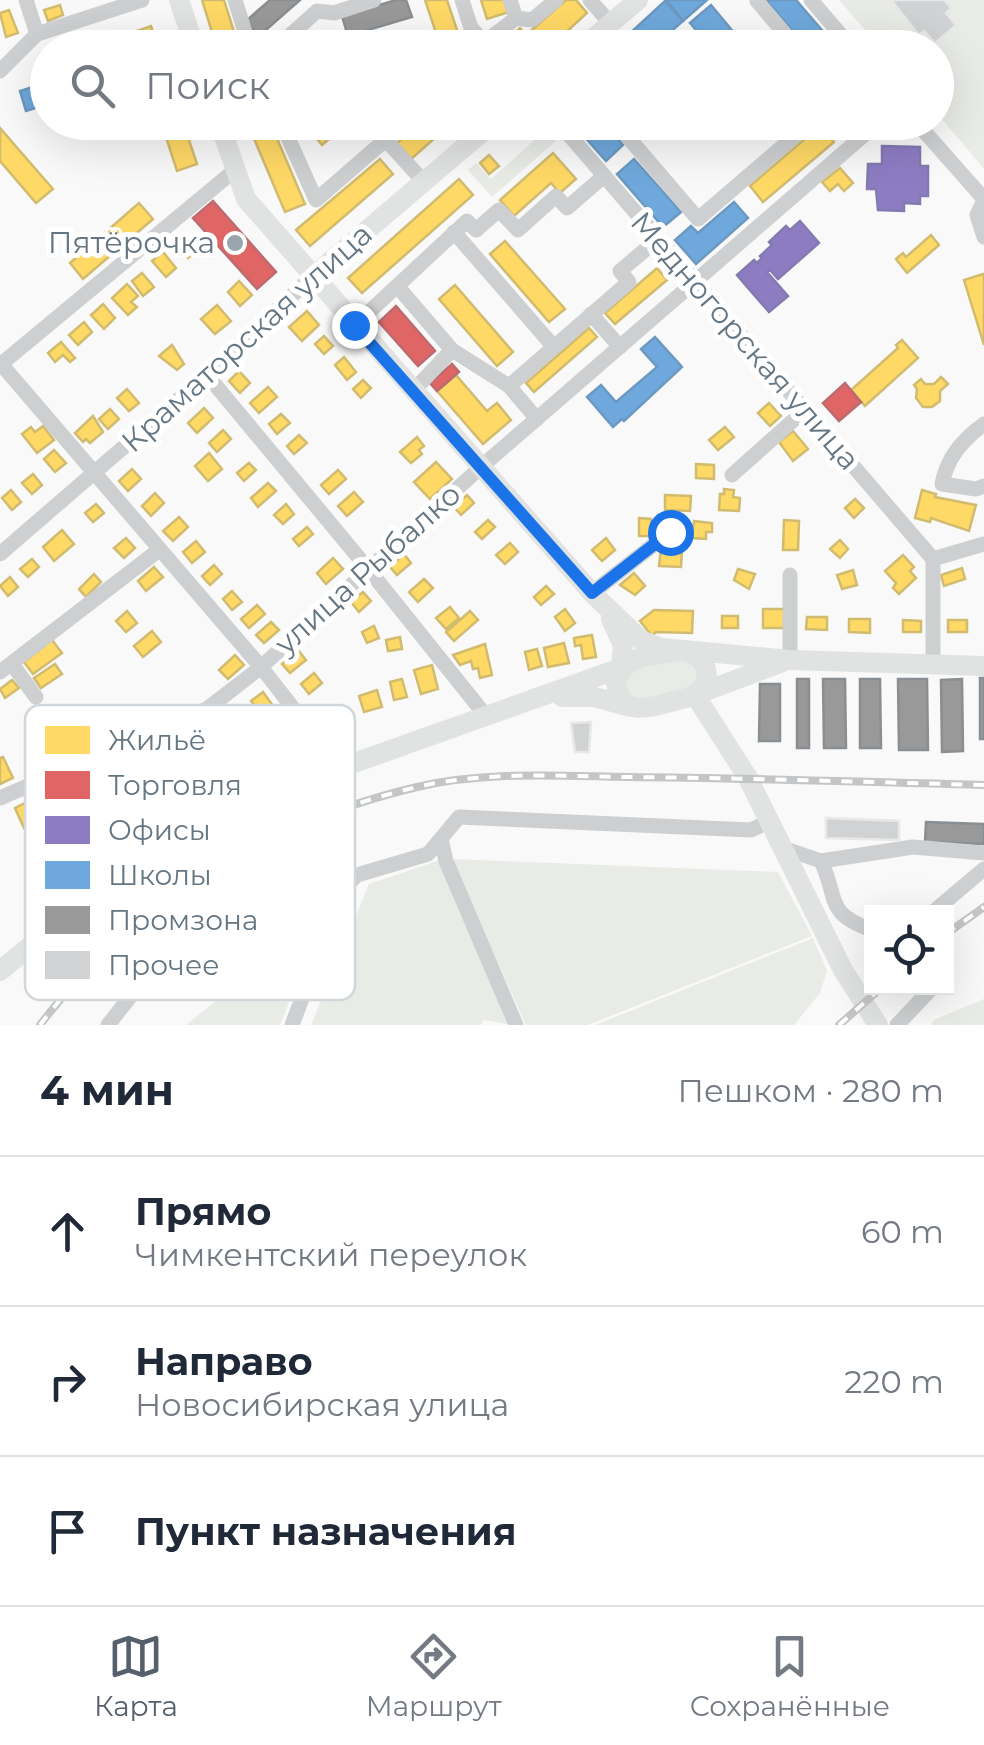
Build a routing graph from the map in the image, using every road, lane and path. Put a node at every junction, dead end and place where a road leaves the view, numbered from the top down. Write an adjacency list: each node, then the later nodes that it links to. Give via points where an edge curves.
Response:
1 (26, 0): 15 (street)
2 (142, 0): 16 (street)
3 (179, 0): 17 (main road)
4 (235, 0): 18 (street)
5 (374, 0): 19 (street, via 334,13 317,11)
6 (462, 0): 20 (street)
7 (510, 0): 13 (street)
8 (556, 0): 13 (street, via 532,20)
9 (590, 0): 14 (street)
10 (638, 0): 14 (main road)
11 (811, 0): 24 (street)
12 (757, 1): 23 (street)
13 (516, 18): 21 (street)
14 (611, 24): 22 (main road)
15 (37, 30)
16 (50, 30)
17 (189, 30)
18 (244, 30)
19 (296, 30)
20 (473, 30)
21 (503, 30)
22 (604, 30)
23 (782, 30)
24 (837, 30)
25 (30, 42): 26 (street)
26 (0, 71)
27 (225, 140): 36 (main road)
28 (292, 140): 29 (street, via 316,200)
29 (386, 140): 38 (street)
30 (473, 140): 38 (main road, Краматорская улица)
31 (573, 140): 37 (street, Медногорская улица)
32 (629, 140): 33 (street, via 698,219)
33 (790, 140)
34 (858, 140): 44 (street, улица Рыбалко)
35 (932, 140): 39 (street)
36 (235, 170): 43 (main road, via 246,200); 51 (street)
37 (604, 176): 40 (street, via 567,208 556,196 518,230 500,210 476,230 468,220); 42 (street, Медногорская улица)
38 (424, 182): 43 (main road, Краматорская улица)
39 (984, 199): 41 (street, via 978,215)
40 (454, 232): 45 (street); 48 (street)
41 (984, 237)
42 (658, 239): 44 (street, Медногорская улица); 46 (street, via 620,272 628,282)
43 (312, 277): 47 (main road); 52 (street, Краматорская улица)
44 (695, 282): 49 (street, улица Рыбалко); 55 (street, Медногорская улица)
45 (398, 287): 47 (street); 50 (street)
46 (592, 314): 48 (street); 49 (street)
47 (354, 325): 54 (main road)
48 (554, 347): 53 (street)
49 (620, 347): 56 (street, улица Рыбалко)
50 (452, 350): 53 (street); 54 (street)
51 (1, 364): 59 (street)
52 (207, 375): 59 (street, Краматорская улица); 67 (street)
53 (509, 386): 56 (street)
54 (413, 391): 58 (main road)
55 (805, 410): 60 (street); 66 (street, Медногорская улица)
56 (536, 419): 58 (street, улица Рыбалко)
57 (984, 424): 61 (street, via 946,465 942,484)
58 (481, 467): 67 (street, улица Рыбалко); 69 (main road)
59 (94, 473): 64 (street); 65 (street, Краматорская улица)
60 (732, 475)
61 (984, 486)
62 (670, 532): 69 (street)
63 (984, 544): 66 (street)
64 (159, 550): 74 (street); 75 (street)
65 (0, 554)
66 (932, 558): 72 (street)
67 (369, 570): 74 (street, улица Рыбалко); 83 (street)
68 (790, 575): 71 (street)
69 (592, 593): 70 (main road, via 641,640); 76 (main road, via 620,633)
70 (685, 651): 71 (main road); 76 (main road, via 636,658); 77 (main road, via 706,668)
71 (790, 660): 72 (main road); 77 (main road)
72 (933, 665): 73 (main road)
73 (984, 666)
74 (261, 667): 80 (street, улица Рыбалко); 81 (street)
75 (6, 668): 78 (street)
76 (621, 668): 79 (main road); 82 (main road, via 617,690)
77 (695, 695): 82 (main road, via 649,709); 87 (main road)
78 (36, 697)
79 (536, 700): 82 (main road, via 584,696); 83 (main road)
80 (212, 705)
81 (291, 705)
82 (631, 707)
83 (486, 716): 84 (main road)
84 (355, 763)
85 (25, 787): 86 (street, улица Рыбалко)
86 (0, 798)
87 (768, 822): 88 (street, via 751,830 459,817); 89 (main road)
88 (440, 838): 93 (street, via 428,854); 103 (street)
89 (780, 846): 91 (street); 104 (main road)
90 (984, 853): 91 (street, via 914,847)
91 (821, 861): 95 (street, via 833,904 848,922)
92 (984, 868): 94 (street)
93 (355, 877)
94 (941, 905)
95 (864, 927)
96 (25, 950): 97 (main road)
97 (0, 971)
98 (925, 995): 105 (street)
99 (128, 1000): 101 (street)
100 (301, 1000): 102 (street)
101 (108, 1025)
102 (292, 1025)
103 (516, 1025)
104 (878, 1025)
105 (897, 1025)

